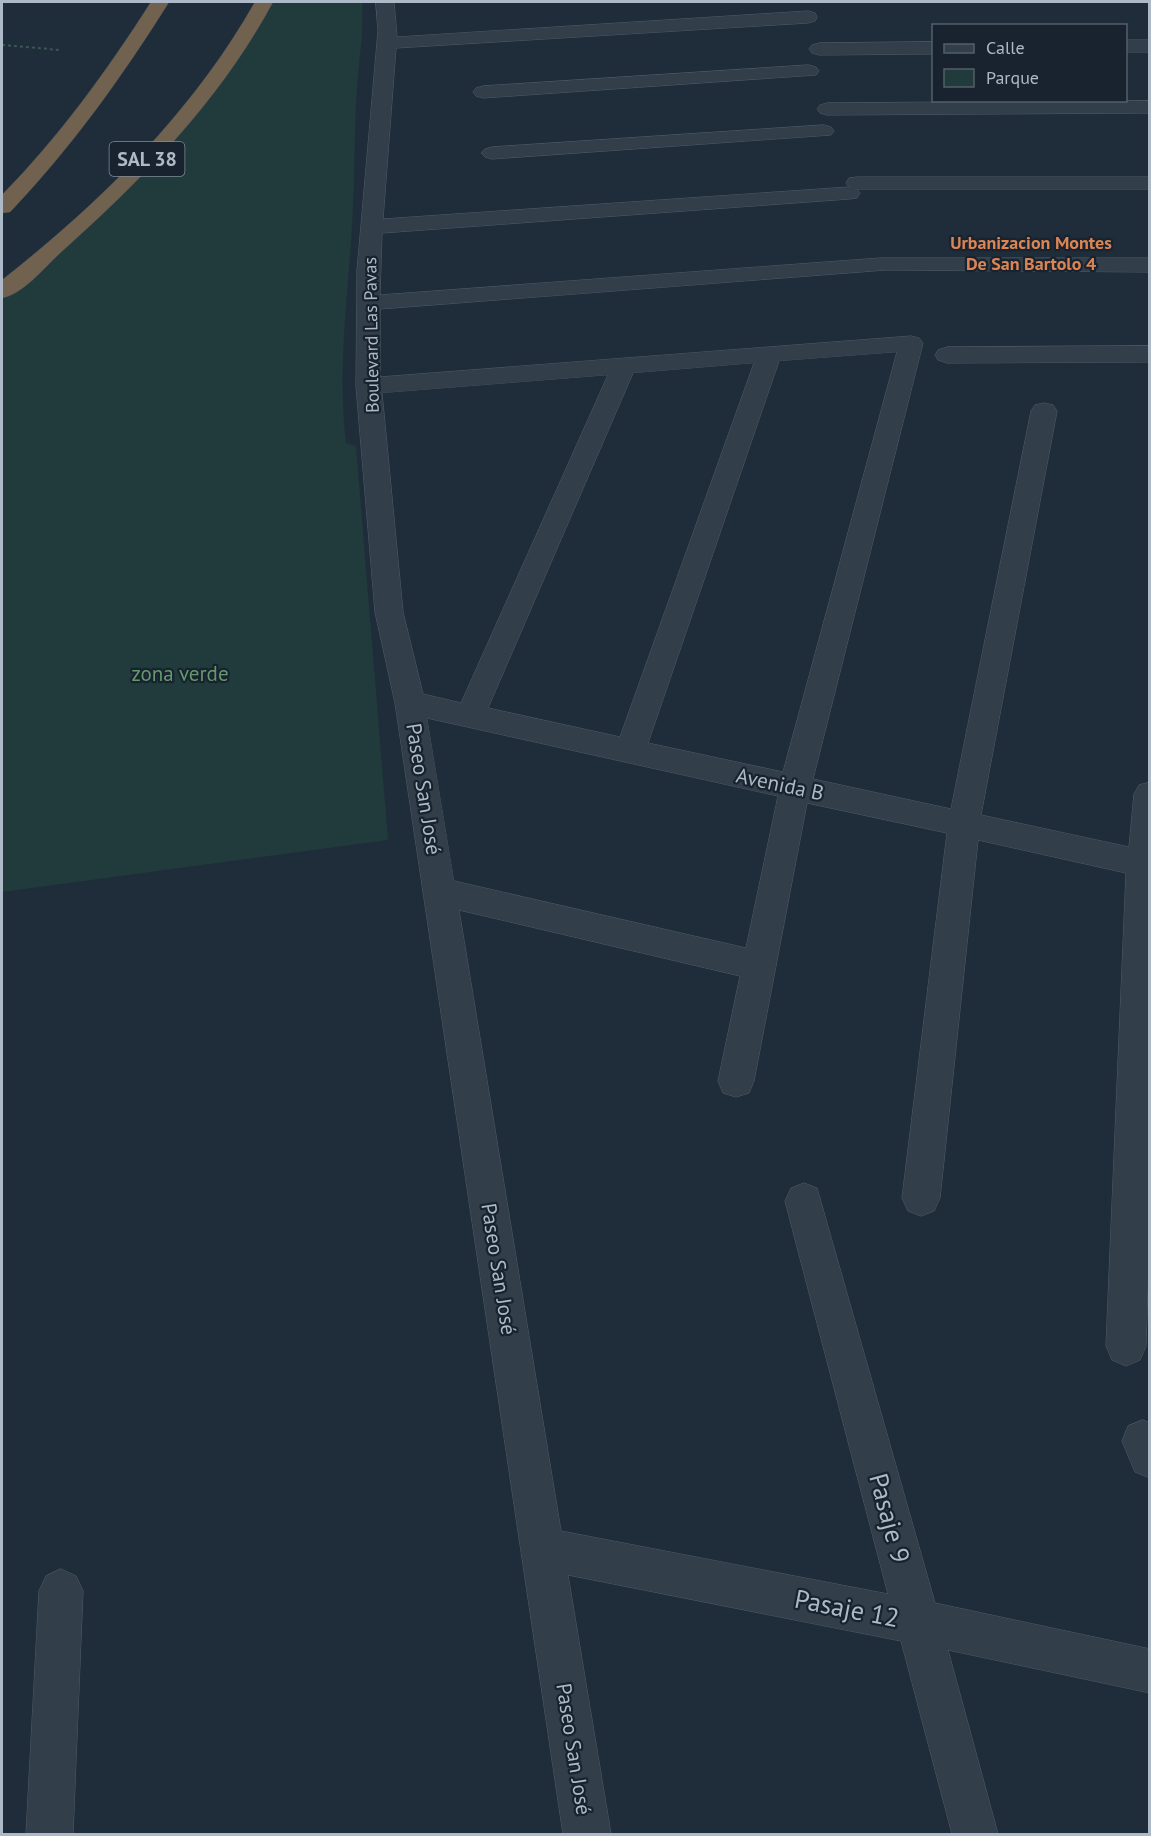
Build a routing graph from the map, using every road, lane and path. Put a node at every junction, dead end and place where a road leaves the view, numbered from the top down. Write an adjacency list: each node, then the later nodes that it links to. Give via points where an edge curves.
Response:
1 (160, 2): 19 (highway, via 104,88 61,143)
2 (264, 2): 22 (highway, SAL 38, via 232,55 167,138 125,183)
3 (385, 2): 5 (street, Boulevard Las Pavas)
4 (808, 17): 5 (street)
5 (387, 43): 20 (street, Boulevard Las Pavas)
6 (2, 45): 11 (path)
7 (1127, 46): 8 (street)
8 (1149, 46)
9 (932, 48): 10 (street)
10 (819, 49)
11 (60, 50)
12 (810, 71): 13 (street)
13 (483, 92)
14 (1149, 107): 15 (street)
15 (826, 109)
16 (824, 131): 17 (street)
17 (492, 153)
18 (1149, 183): 20 (street, via 853,188)
19 (2, 207)
20 (371, 227): 23 (street, Boulevard Las Pavas)
21 (1149, 265): 23 (street, via 886,265)
22 (2, 291)
23 (368, 303): 28 (street, Boulevard Las Pavas)
24 (769, 354): 27 (street); 32 (street); 33 (street, via 911,343)
25 (1149, 354): 26 (street)
26 (947, 355)
27 (624, 366): 28 (street); 31 (street)
28 (368, 386): 30 (street, Boulevard Las Pavas, via 388,612)
29 (1044, 411): 35 (street)
30 (410, 703): 31 (street, Avenida B); 37 (street, Paseo San José)
31 (470, 716): 32 (street, Avenida B)
32 (630, 751): 33 (street, Avenida B)
33 (795, 787): 35 (street, Avenida B); 38 (street)
34 (1149, 794): 36 (street)
35 (964, 824): 36 (street, Avenida B); 40 (street)
36 (1146, 864): 42 (street)
37 (440, 892): 38 (street); 43 (street, Paseo San José)
38 (759, 966): 39 (street)
39 (736, 1082)
40 (921, 1198)
41 (804, 1201): 45 (street, Pasaje 9)
42 (1126, 1346)
43 (543, 1548): 45 (street, Pasaje 12); 48 (street, Paseo San José)
44 (61, 1591): 47 (street)
45 (918, 1622): 46 (street, Pasaje 12); 49 (street, Pasaje 9)
46 (1149, 1671)
47 (49, 1834)
48 (587, 1834)
49 (975, 1834)

